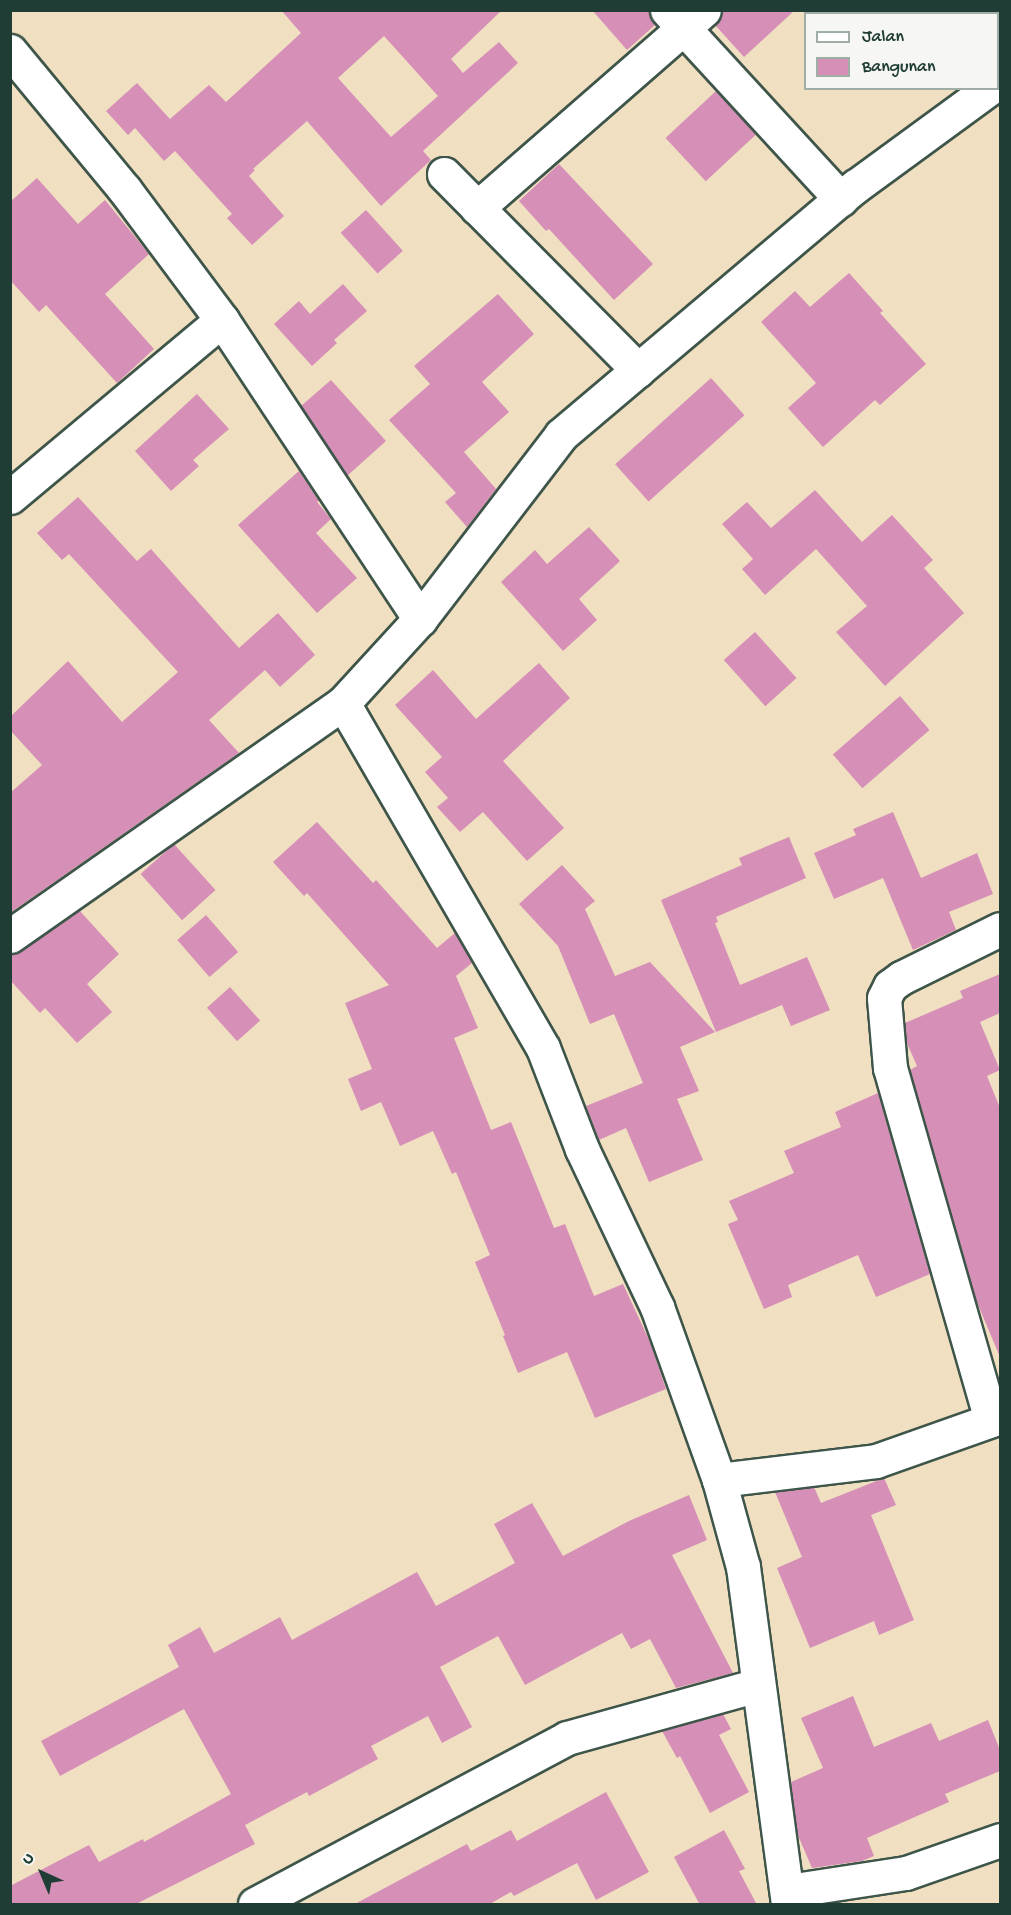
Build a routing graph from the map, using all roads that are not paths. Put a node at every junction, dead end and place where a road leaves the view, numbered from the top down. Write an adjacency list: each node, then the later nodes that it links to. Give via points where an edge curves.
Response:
1 (685, 16): 5 (street); 6 (street)
2 (10, 51): 7 (street, via 125,190)
3 (987, 90): 5 (street)
4 (444, 174): 6 (street)
5 (841, 199): 8 (street)
6 (477, 208): 8 (street)
7 (222, 320): 9 (street); 10 (street)
8 (638, 370): 10 (street, via 561,435)
9 (10, 496)
10 (420, 619): 11 (street)
11 (343, 704): 13 (street); 15 (street, via 543,1048 582,1149 657,1307)
12 (1000, 929): 14 (street, via 901,978 890,986 884,998 891,1068)
13 (10, 936)
14 (996, 1419): 15 (street, via 876,1461)
15 (719, 1480): 16 (street, via 743,1567)
16 (758, 1685): 18 (street); 19 (street, via 567,1738)
17 (1000, 1840): 18 (street, via 906,1873)
18 (788, 1898)
19 (255, 1905)

